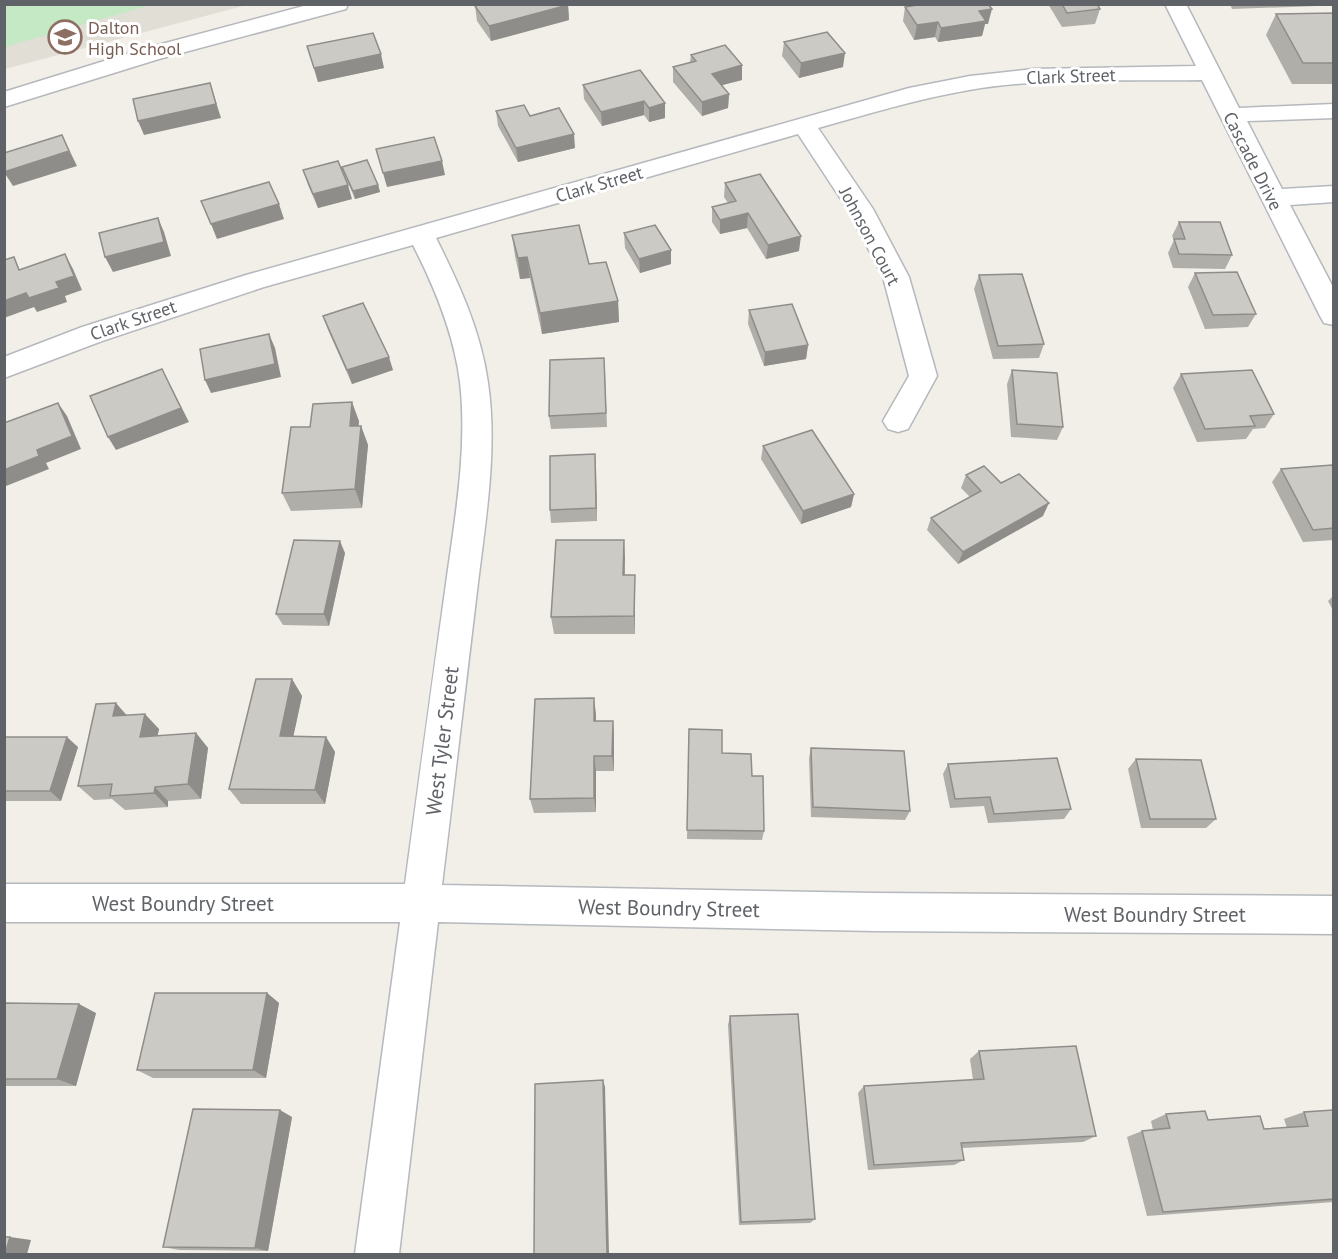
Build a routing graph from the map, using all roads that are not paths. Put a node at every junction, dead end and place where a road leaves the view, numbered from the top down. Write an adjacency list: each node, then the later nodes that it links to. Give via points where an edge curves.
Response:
1 (338, 4): 4 (street, via 151,54)
2 (1174, 4): 3 (street, Cascade Drive)
3 (1208, 73): 6 (street, Cascade Drive); 7 (street, Clark Street, via 1085,74 970,83 909,94)
4 (4, 100)
5 (1334, 111): 6 (street)
6 (1230, 116): 9 (street, Cascade Drive)
7 (803, 124): 10 (street, Clark Street); 13 (street, Johnson Court, via 860,209 896,277 923,376)
8 (1334, 195): 9 (street)
9 (1273, 198): 11 (street, Cascade Drive)
10 (421, 235): 12 (street, Clark Street, via 178,304); 15 (street, West Tyler Street, via 448,288 469,352 476,405 474,485)
11 (1334, 316)
12 (4, 368)
13 (898, 421)
14 (4, 903): 15 (street, West Boundry Street)
15 (422, 903): 16 (street, West Boundry Street, via 875,912); 17 (street, West Tyler Street)
16 (1334, 915)
17 (376, 1254)

